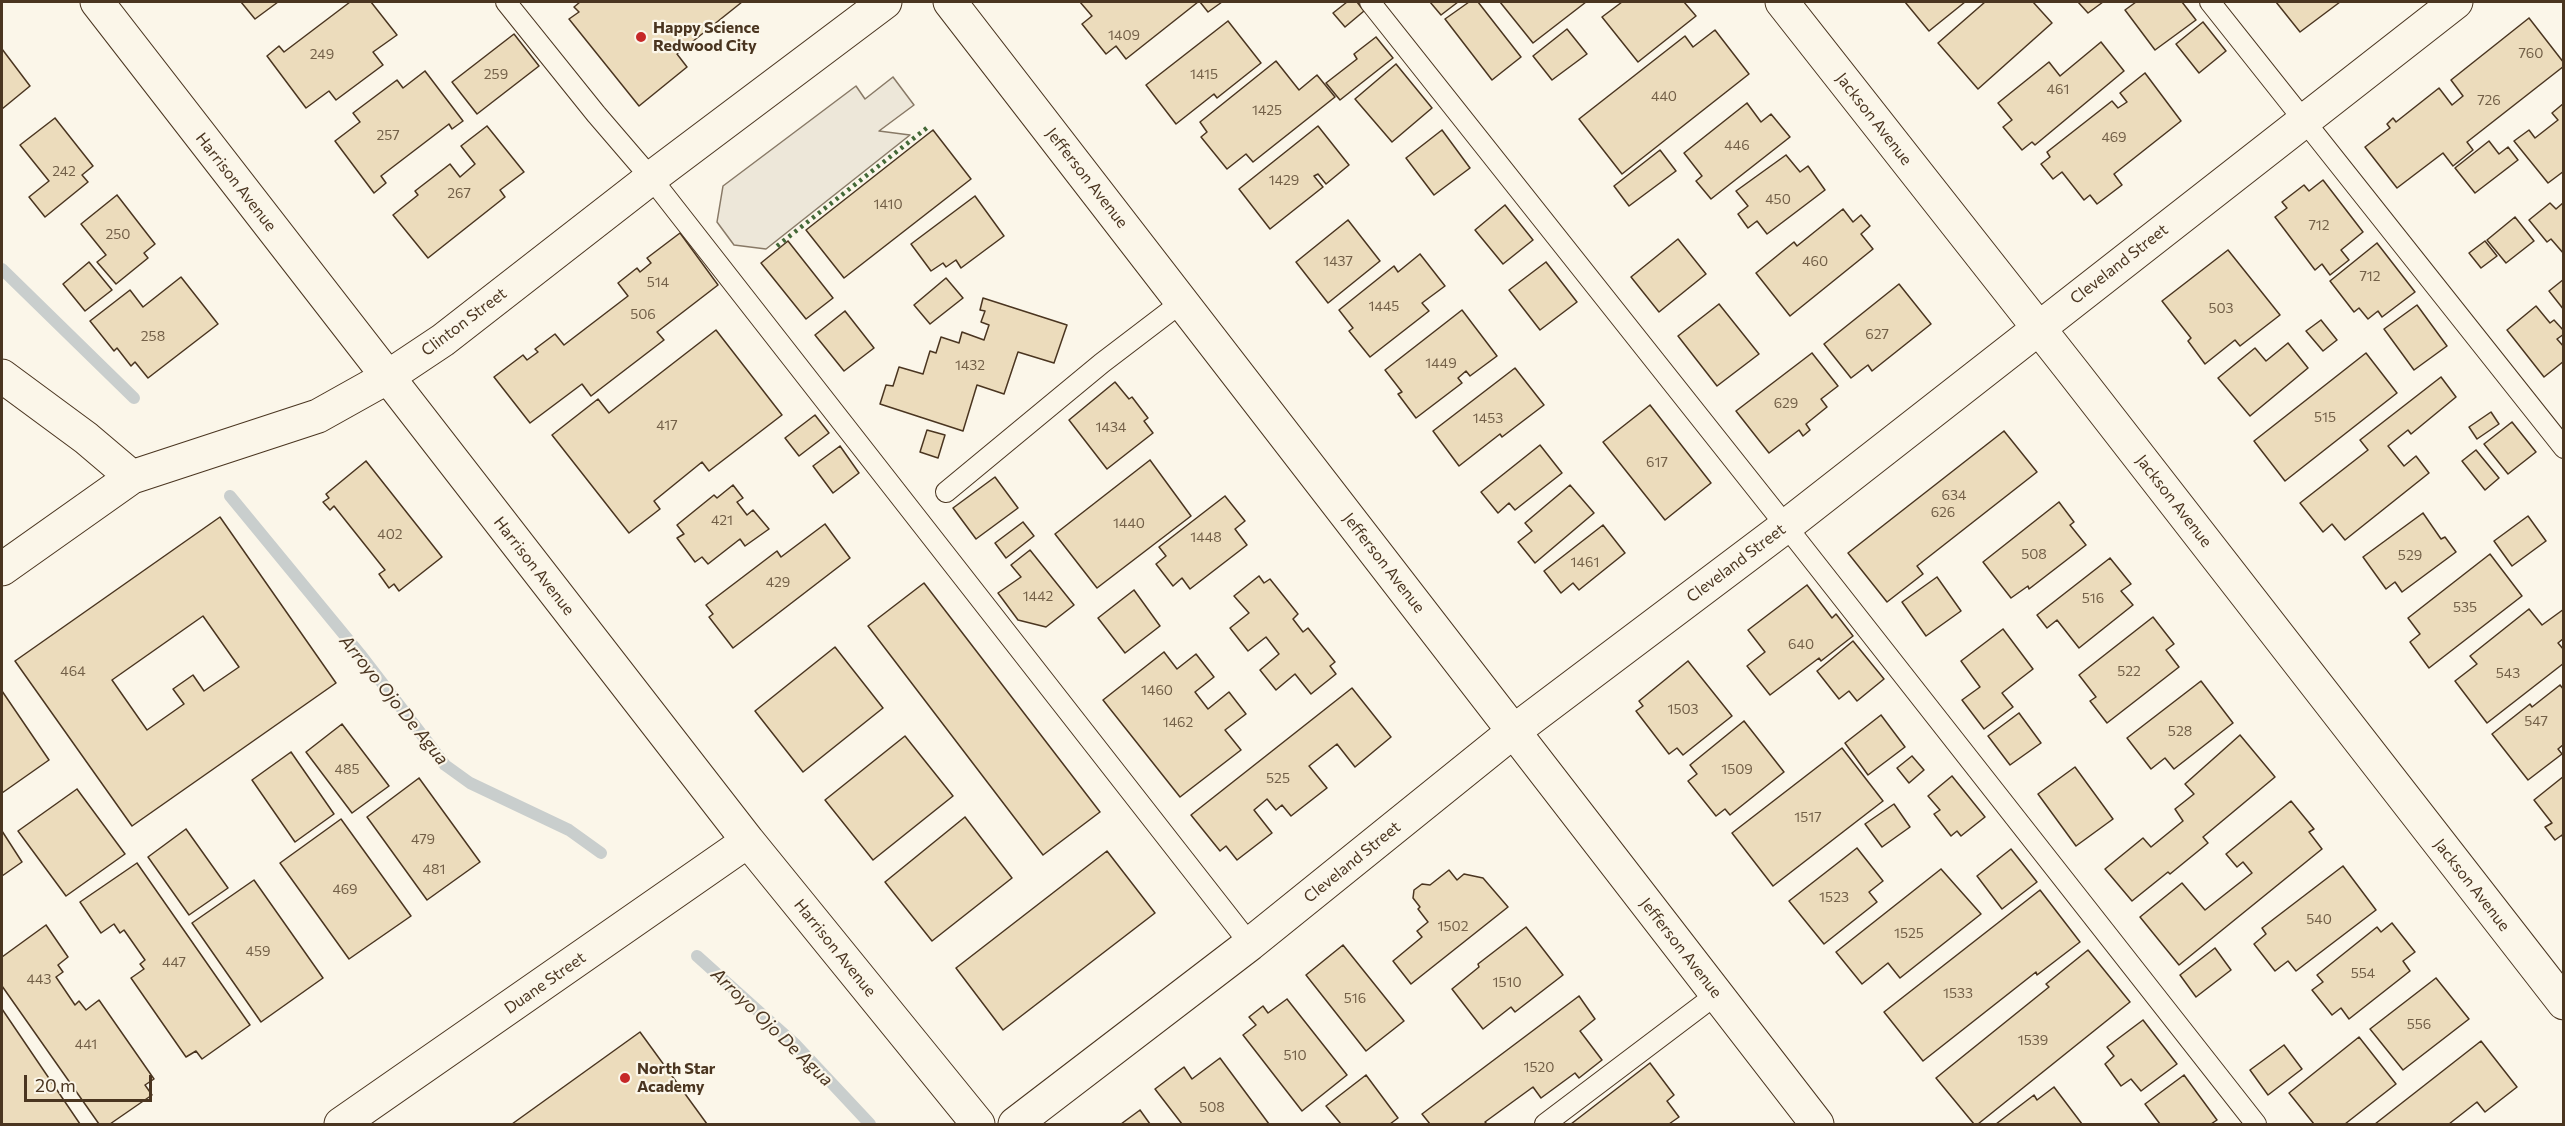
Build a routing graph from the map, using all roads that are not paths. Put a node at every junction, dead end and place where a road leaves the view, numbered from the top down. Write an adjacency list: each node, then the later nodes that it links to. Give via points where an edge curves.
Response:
1 (97, 2): 14 (street, Harrison Avenue)
2 (506, 2): 10 (lane)
3 (885, 2): 10 (street, Clinton Street)
4 (950, 2): 11 (street, Jefferson Avenue)
5 (1370, 2): 18 (lane)
6 (1782, 2): 12 (street, Jackson Avenue)
7 (2210, 2): 9 (lane)
8 (2456, 2): 9 (street, Cleveland Street)
9 (2303, 120): 12 (street, Cleveland Street); 15 (lane)
10 (651, 178): 14 (street, Clinton Street, via 443,340); 22 (lane)
11 (1182, 302): 17 (lane); 20 (street, Jefferson Avenue)
12 (2037, 327): 18 (street, Cleveland Street); 24 (street, Jackson Avenue)
13 (2, 376): 16 (street)
14 (386, 378): 16 (street, Clinton Street, via 318,416); 21 (street, Harrison Avenue)
15 (2564, 448)
16 (132, 477): 19 (street, Clinton Street)
17 (946, 492)
18 (1786, 525): 20 (street, Cleveland Street); 30 (lane)
19 (2, 569)
20 (1514, 731): 22 (street, Cleveland Street); 23 (street, Jefferson Avenue)
21 (748, 841): 25 (street, Duane Street); 26 (street, Harrison Avenue)
22 (1250, 944): 27 (street, Cleveland Street)
23 (1717, 994): 28 (lane); 29 (street, Jefferson Avenue)
24 (2564, 1003)
25 (342, 1125)
26 (978, 1125)
27 (1015, 1125)
28 (1545, 1125)
29 (1817, 1125)
30 (2256, 1125)

